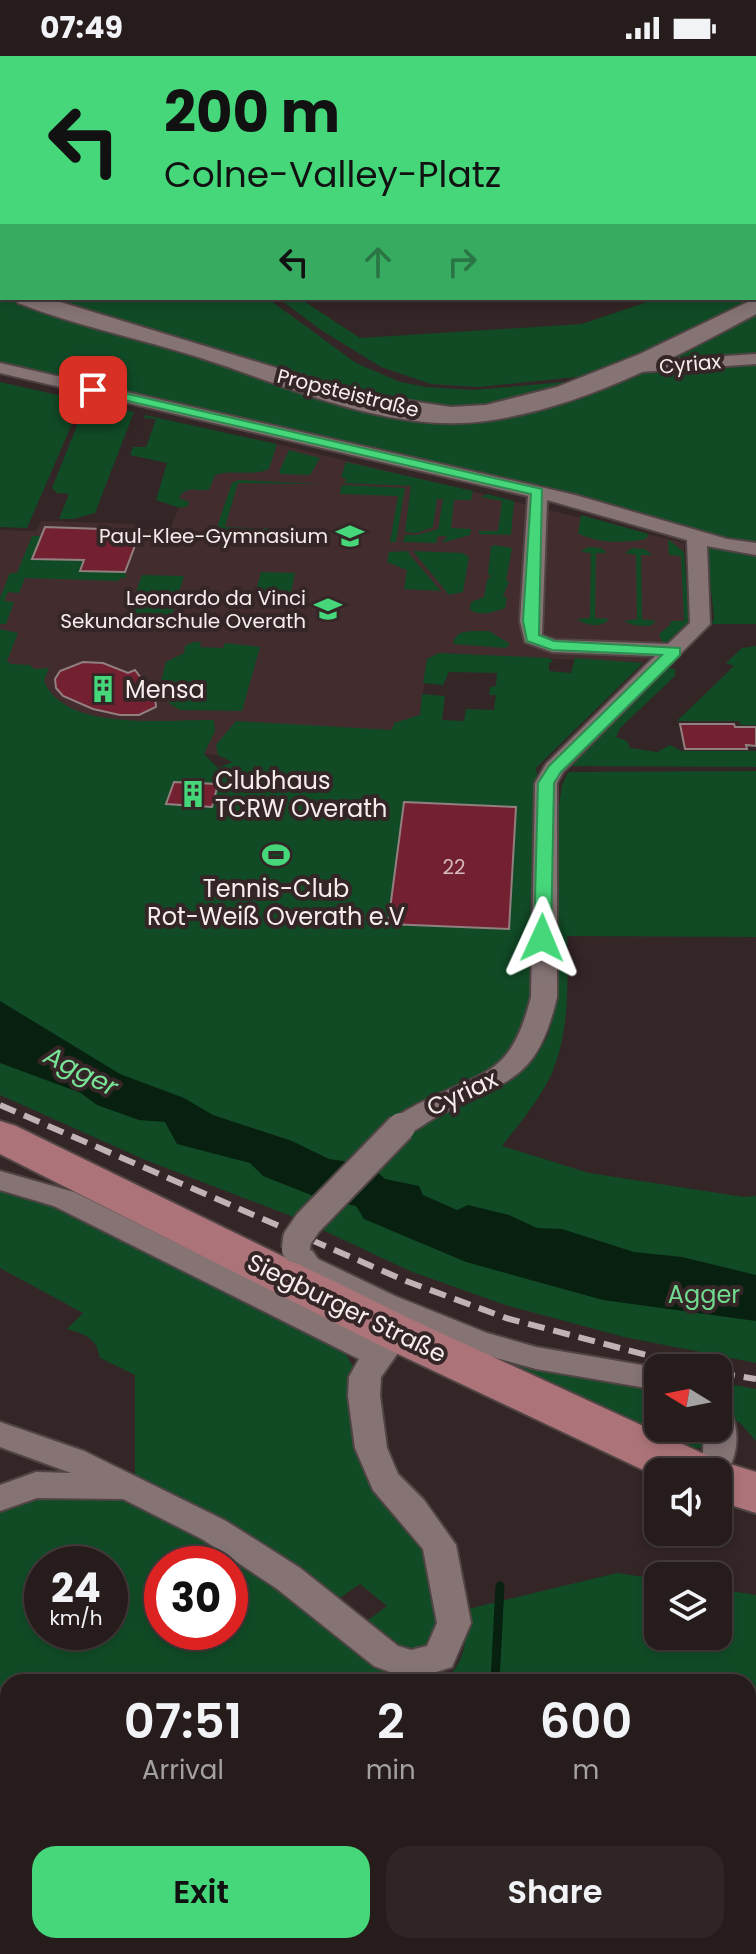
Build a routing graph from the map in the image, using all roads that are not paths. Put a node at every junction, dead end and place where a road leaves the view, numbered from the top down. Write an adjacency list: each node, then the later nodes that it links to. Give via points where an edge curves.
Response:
1 (32, 300): 5 (street, Propsteistraße, via 309,386 433,414 517,407)
2 (756, 305): 5 (street, Propsteistraße)
3 (756, 359): 5 (street, Cyriax)
4 (0, 368): 6 (street)
5 (625, 368)
6 (538, 492): 7 (street); 9 (street, via 532,638 552,646)
7 (697, 536): 8 (street); 9 (street, Cyriax, via 700,624)
8 (756, 549)
9 (675, 651): 13 (street, Cyriax, bridge, via 554,769 546,783 544,997 531,1045 490,1084 422,1110 401,1127 308,1223 296,1249 307,1266 454,1334 536,1358)
10 (0, 1136): 12 (main road, Siegburger Straße)
11 (0, 1180): 12 (street, via 64,1199)
12 (387, 1344): 15 (main road, Siegburger Straße); 17 (street, via 365,1377 371,1448 385,1481 439,1545 454,1623 440,1657 411,1665 386,1656 288,1578 214,1530)
13 (644, 1377)
14 (0, 1434): 17 (street, via 73,1460)
15 (663, 1458)
16 (732, 1485): 18 (main road)
17 (127, 1487): 19 (street, via 36,1485)
18 (756, 1493)
19 (0, 1498)

